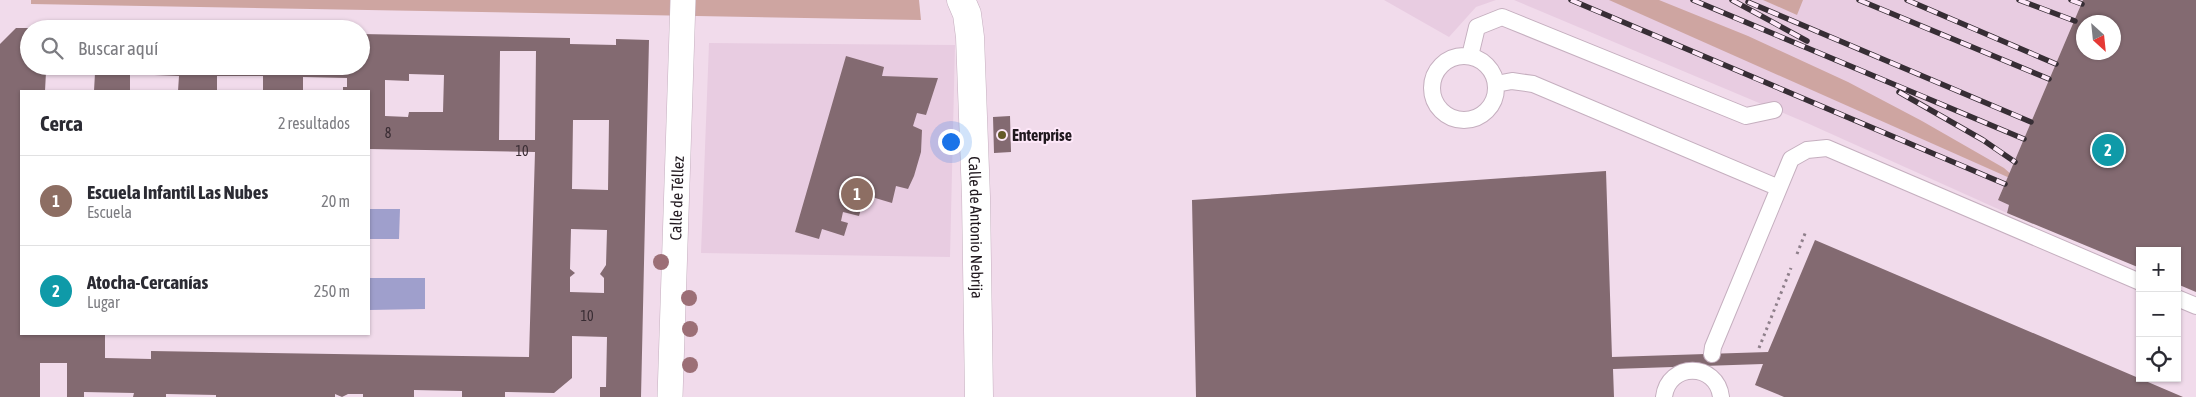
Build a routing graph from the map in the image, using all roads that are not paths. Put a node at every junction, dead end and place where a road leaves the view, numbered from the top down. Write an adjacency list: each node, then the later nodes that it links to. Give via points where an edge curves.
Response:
1 (683, 0): 11 (street, Calle de Téllez)
2 (961, 0): 12 (street, Calle de Antonio Nebrija, via 967,14 970,37)
3 (1470, 56): 4 (lane, via 1490,68); 4 (lane, via 1450,59 1436,73 1432,92 1439,108 1454,118 1472,119 1481,115 1493,102); 5 (lane, via 1478,27 1502,18 1746,116)
4 (1496, 84): 6 (lane, via 1512,81 1533,84)
5 (1774, 110)
6 (1779, 188): 7 (lane, via 1792,159 1807,150 1827,148); 10 (lane, via 1713,347)
7 (2136, 280)
8 (2181, 300): 9 (lane)
9 (2196, 306)
10 (1711, 365): 13 (lane, via 1676,374 1665,389); 14 (lane)
11 (670, 397)
12 (979, 397)
13 (1664, 397)
14 (1720, 397)

